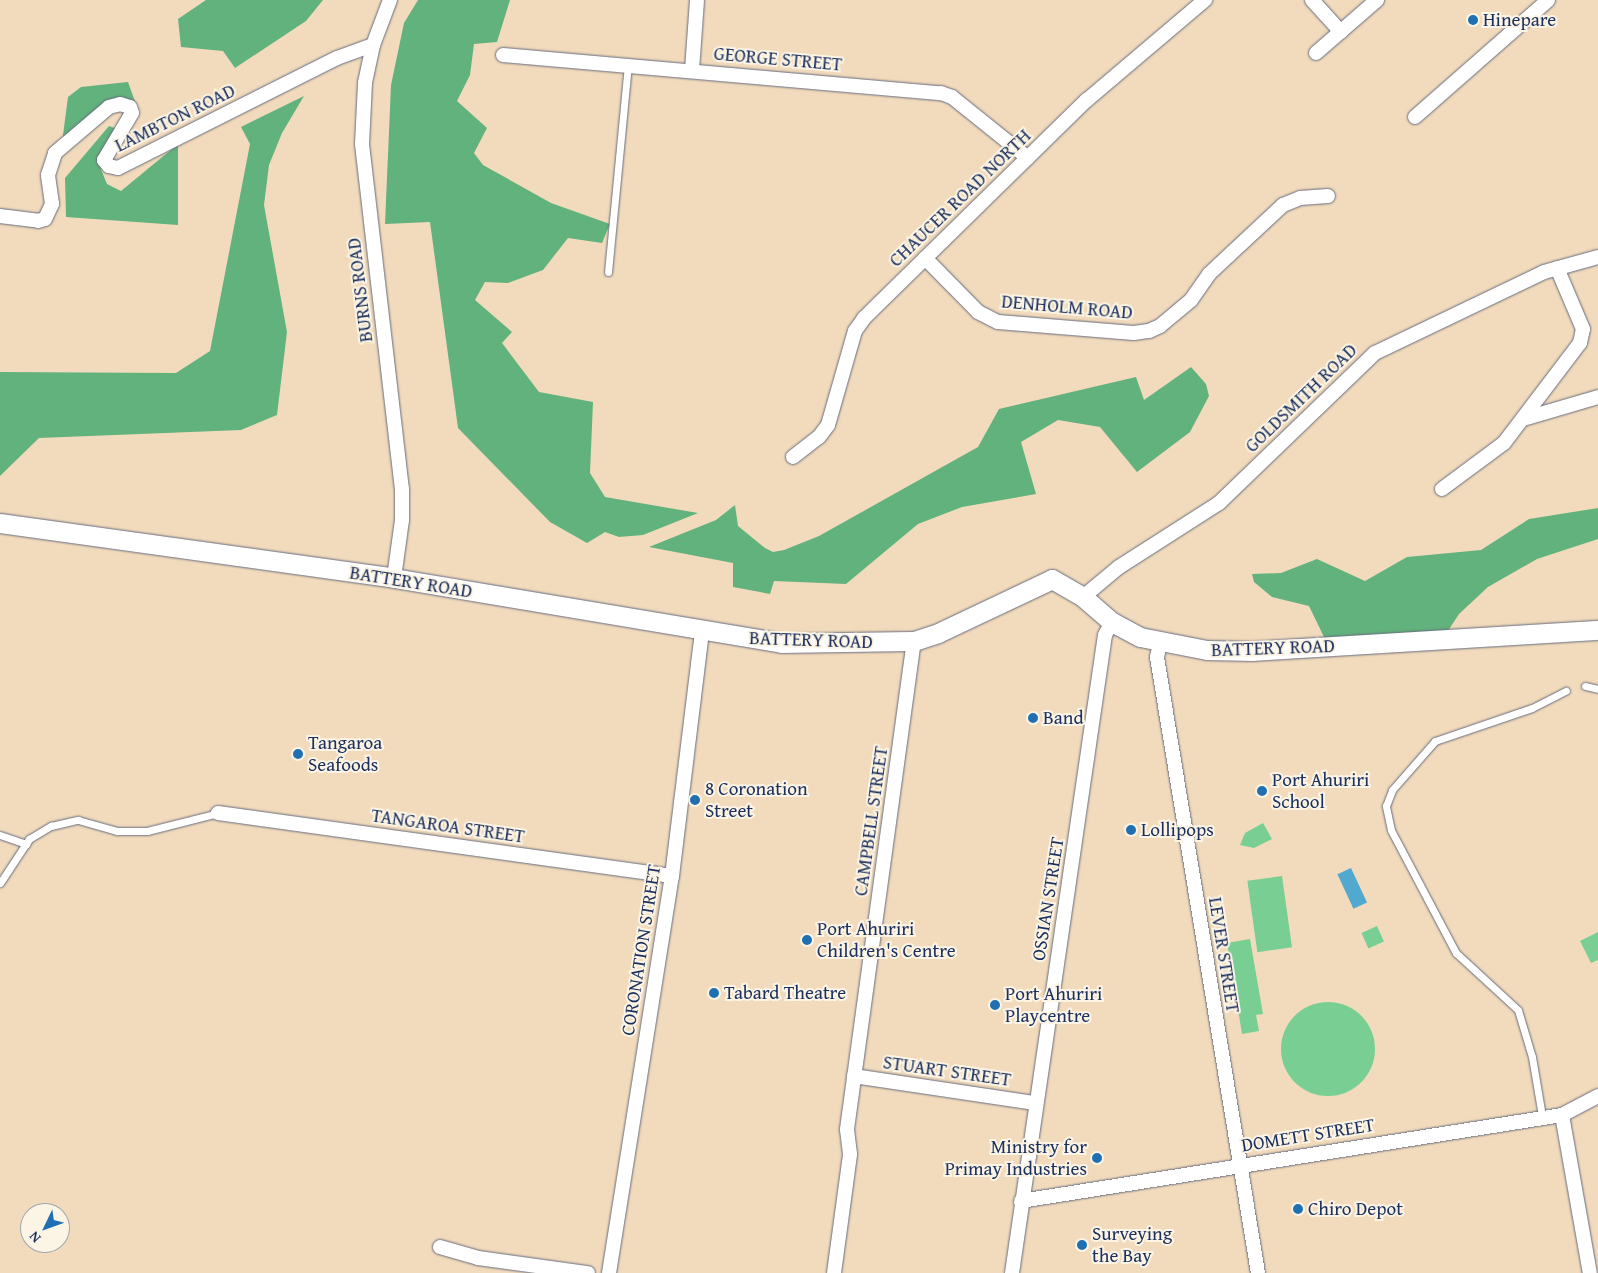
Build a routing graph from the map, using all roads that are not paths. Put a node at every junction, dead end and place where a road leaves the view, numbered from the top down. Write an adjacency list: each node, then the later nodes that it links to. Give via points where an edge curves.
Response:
1 (390, 0): 8 (street, BURNS ROAD)
2 (697, 0): 12 (street)
3 (1205, 0): 14 (street, CHAUCER ROAD NORTH, via 1087,100)
4 (1312, 0): 7 (street)
5 (1377, 0): 7 (street)
6 (1548, 0): 13 (street)
7 (1341, 32): 9 (street)
8 (373, 44): 16 (street, LAMBTON ROAD, via 336,58 118,168 109,166 104,160 132,113 125,105 109,107 55,153 48,175 52,204 45,219 38,222); 26 (street, BURNS ROAD, via 365,83 362,144 403,496)
9 (1316, 53)
10 (503, 55): 11 (street, GEORGE STREET)
11 (628, 65): 12 (street, GEORGE STREET); 20 (lane)
12 (692, 70): 14 (street, GEORGE STREET, via 941,92 952,97 991,132)
13 (1415, 117)
14 (1028, 158): 18 (street, CHAUCER ROAD NORTH)
15 (1328, 196): 18 (street, DENHOLM ROAD, via 1300,198 1283,205 1209,274 1191,300 1160,326 1142,332 998,322 978,312)
16 (0, 216)
17 (1598, 257): 19 (street, GOLDSMITH ROAD)
18 (925, 258): 23 (street, CHAUCER ROAD NORTH, via 864,318 855,331 828,425 819,437)
19 (1557, 268): 22 (street, via 1583,333 1580,343); 27 (street, GOLDSMITH ROAD, via 1463,309 1375,353 1219,503 1119,567)
20 (608, 272)
21 (1598, 397): 22 (street)
22 (1524, 418): 24 (street, via 1501,446)
23 (793, 457)
24 (1442, 489)
25 (0, 523): 26 (street, BATTERY ROAD)
26 (394, 578): 30 (street, BATTERY ROAD)
27 (1083, 597): 28 (street, BATTERY ROAD); 31 (street, BATTERY ROAD, via 1052,580)
28 (1112, 622): 32 (street, BATTERY ROAD, via 1140,637); 43 (street, OSSIAN STREET, via 1105,634)
29 (1598, 630): 32 (street, BATTERY ROAD, via 1252,651 1207,650)
30 (702, 631): 31 (street, BATTERY ROAD, via 781,643); 39 (street, CORONATION STREET)
31 (914, 641): 41 (street, CAMPBELL STREET)
32 (1160, 643): 46 (street, LEVER STREET, via 1156,657)
33 (1585, 686): 34 (lane)
34 (1598, 689)
35 (1566, 691): 45 (lane, via 1532,708 1435,741 1392,790 1386,806 1391,830 1456,953 1518,1010 1532,1057)
36 (218, 812): 38 (lane, via 147,831 116,831 78,820 51,826); 39 (street, TANGAROA STREET)
37 (0, 835): 38 (lane)
38 (26, 844): 40 (lane)
39 (672, 876): 50 (street, CORONATION STREET)
40 (0, 883)
41 (854, 1076): 43 (street, STUART STREET); 51 (street, CAMPBELL STREET, via 847,1129 850,1154)
42 (1598, 1096): 44 (street, DOMETT STREET)
43 (1035, 1103): 47 (street, OSSIAN STREET)
44 (1562, 1115): 45 (street, DOMETT STREET); 54 (street)
45 (1542, 1116): 46 (street, DOMETT STREET)
46 (1239, 1164): 47 (street, DOMETT STREET); 53 (street, LEVER STREET)
47 (1021, 1201): 52 (street, OSSIAN STREET)
48 (440, 1247): 49 (street, via 478,1258)
49 (588, 1273)
50 (608, 1273)
51 (834, 1273)
52 (1012, 1273)
53 (1258, 1273)
54 (1590, 1273)

